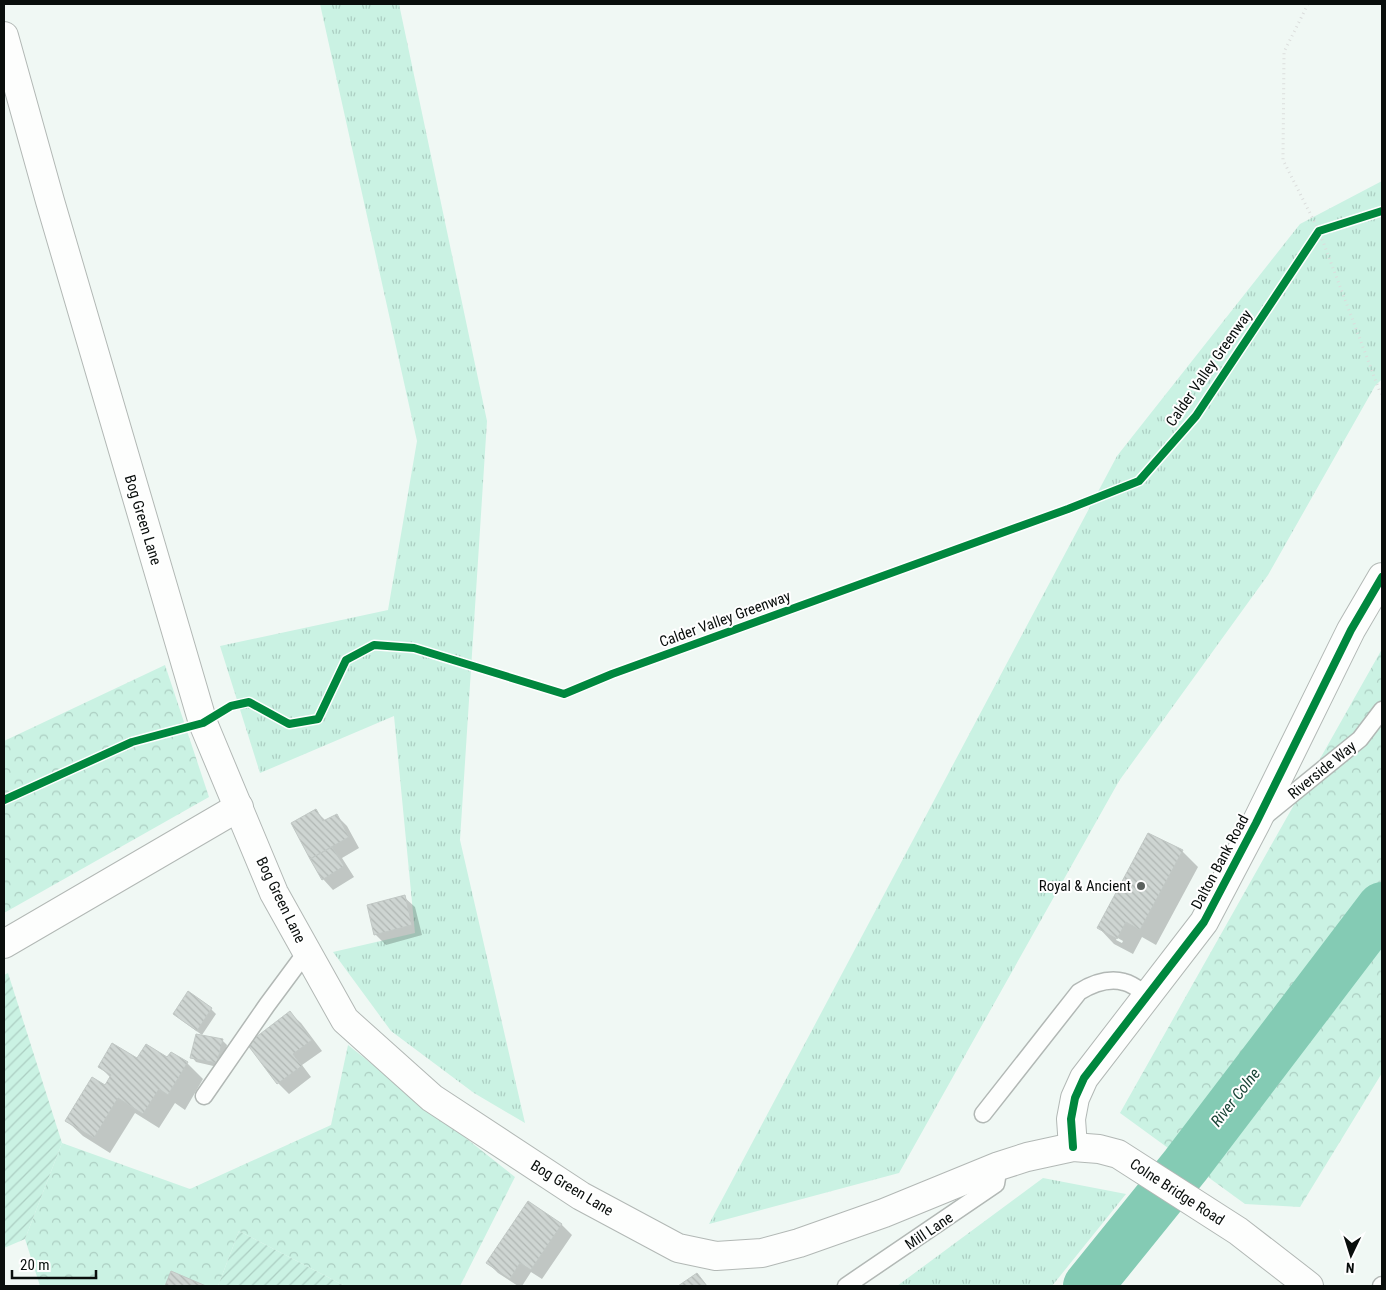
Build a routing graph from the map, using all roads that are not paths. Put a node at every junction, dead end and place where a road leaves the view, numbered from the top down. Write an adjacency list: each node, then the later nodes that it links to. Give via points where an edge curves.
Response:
1 (4, 36): 4 (main road, Bog Green Lane, via 203,723)
2 (1382, 577): 5 (main road, Dalton Bank Road, via 1351,630)
3 (1382, 710): 5 (lane, Riverside Way, via 1360,739)
4 (239, 807): 6 (main road); 7 (main road, Bog Green Lane, via 274,893)
5 (1256, 823): 8 (main road, Dalton Bank Road, via 1204,922)
6 (4, 944)
7 (307, 951): 9 (lane); 13 (main road, Bog Green Lane, via 345,1020 432,1098 581,1196 678,1248 716,1256 762,1253 884,1213)
8 (1148, 996): 10 (lane, via 1124,982 1096,983 1079,992); 11 (main road, Dalton Bank Road, via 1084,1078 1070,1119)
9 (204, 1096)
10 (983, 1114)
11 (1073, 1147): 12 (main road, Colne Bridge Road); 15 (main road, Colne Bridge Road, via 1118,1154 1238,1231)
12 (1027, 1157): 13 (main road, Bog Green Lane)
13 (999, 1166): 14 (lane, Mill Lane, via 996,1184)
14 (846, 1286)
15 (1309, 1286)

